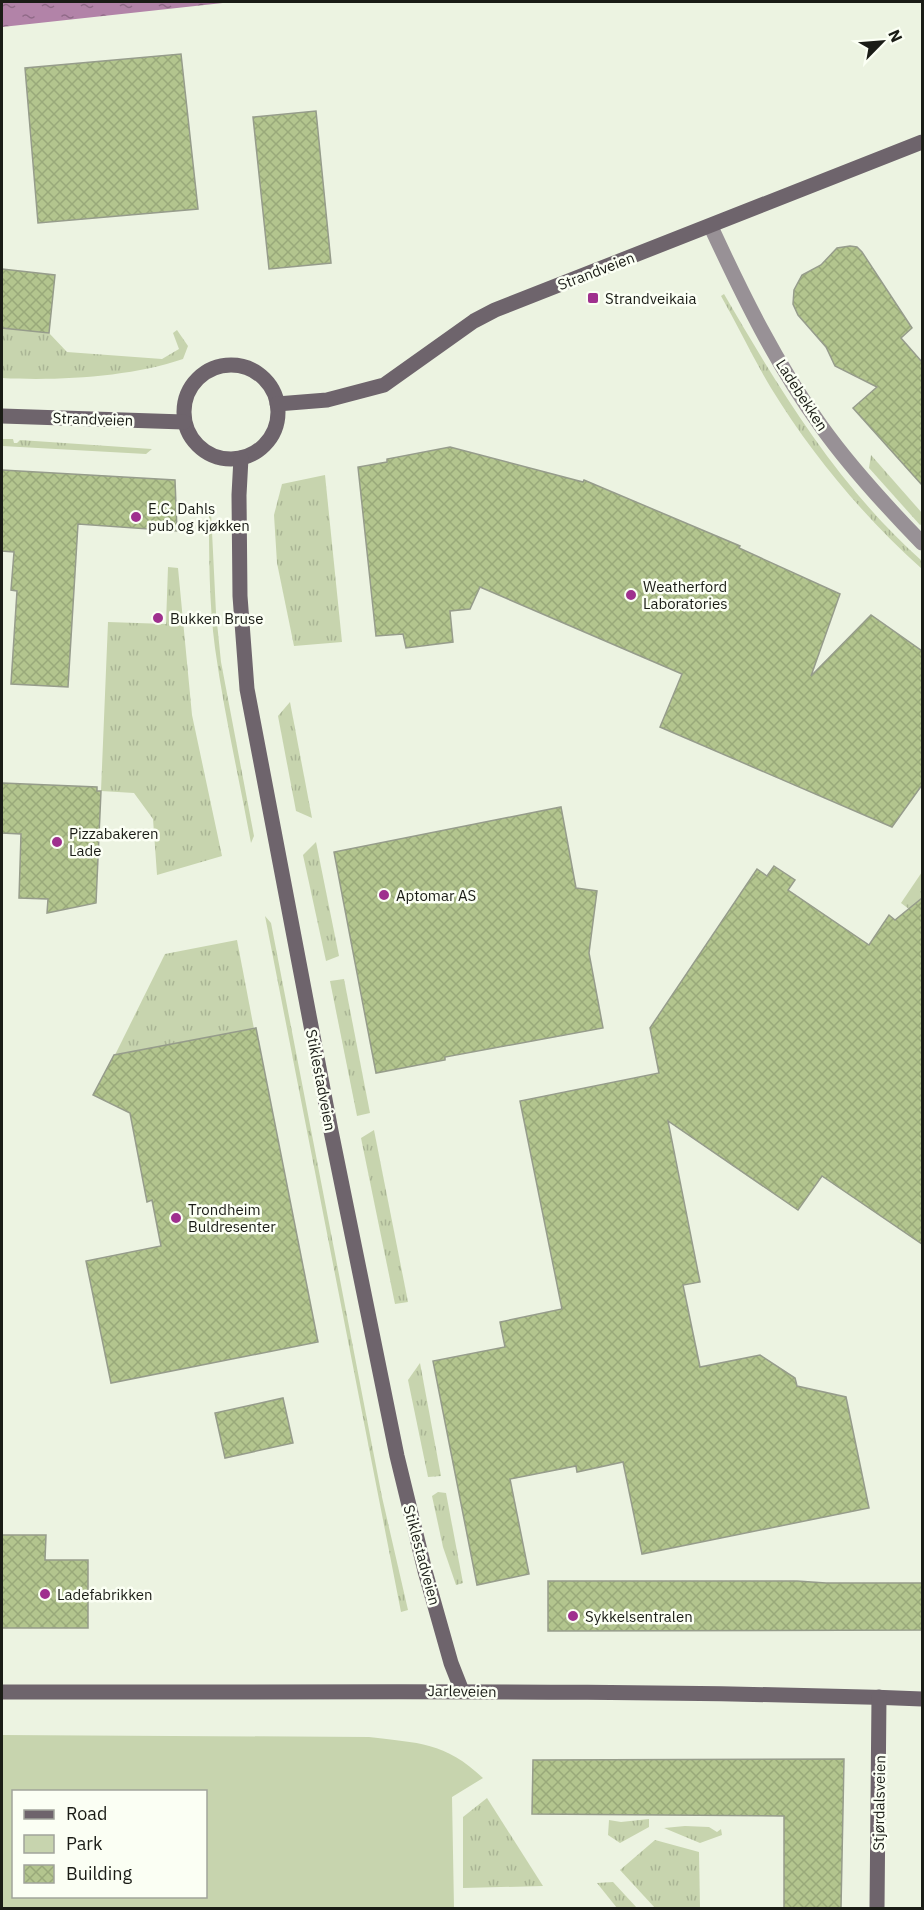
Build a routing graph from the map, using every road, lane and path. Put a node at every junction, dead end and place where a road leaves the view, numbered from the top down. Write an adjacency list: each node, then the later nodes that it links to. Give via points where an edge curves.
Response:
1 (922, 142): 2 (main road, Strandveien)
2 (711, 226): 3 (main road, Strandveien, via 495,310 384,385 327,400); 7 (street, Ladebekken, via 748,306 801,397 847,461)
3 (277, 404): 5 (main road, via 271,387 259,374 243,366 222,365 199,376 191,386 185,398); 6 (main road, via 273,434 259,450)
4 (2, 416): 5 (main road, Strandveien)
5 (184, 422): 6 (main road, via 192,439 205,452 216,457)
6 (241, 458): 8 (main road, Stiklestadveien, via 240,596 247,689 397,1456 425,1571)
7 (922, 543)
8 (462, 1691): 9 (main road, Jarleveien); 10 (main road, Jarleveien)
9 (2, 1692)
10 (879, 1697): 11 (main road, Jarleveien); 12 (main road, Stjørdalsveien)
11 (922, 1699)
12 (877, 1908)

